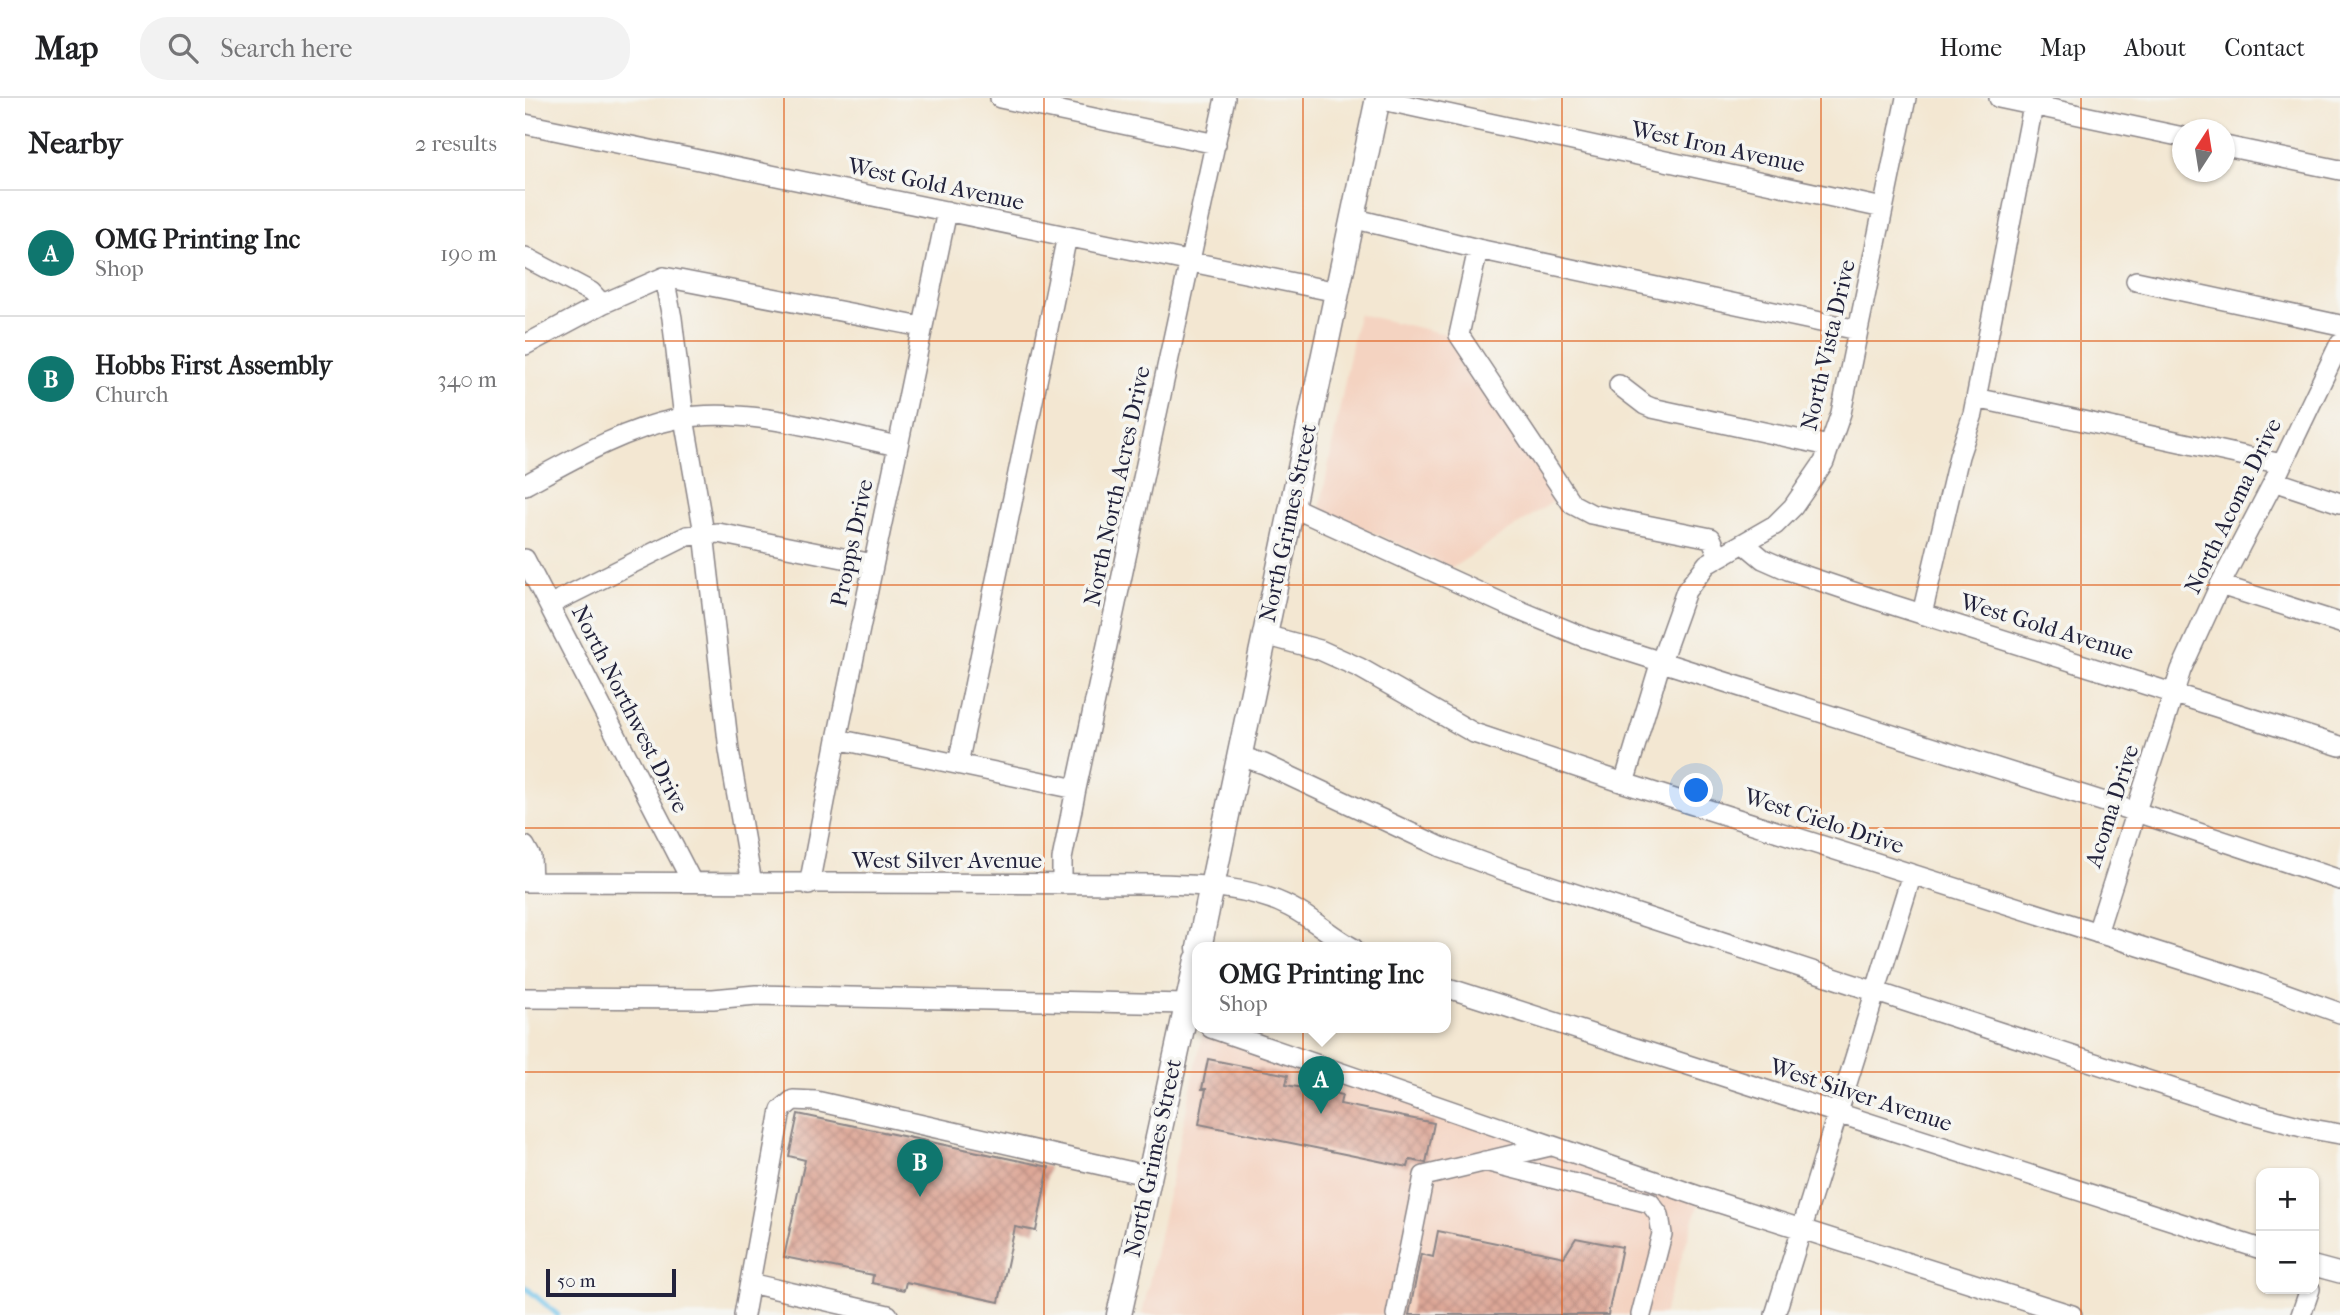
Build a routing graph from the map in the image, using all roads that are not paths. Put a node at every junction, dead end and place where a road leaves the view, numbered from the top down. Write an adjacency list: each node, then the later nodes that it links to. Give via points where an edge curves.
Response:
1 (1000, 98): 9 (street)
2 (1225, 98): 9 (street, North North Acres Drive)
3 (1906, 98): 12 (street, North Vista Drive)
4 (1999, 98): 6 (street)
5 (1378, 99): 12 (street, West Iron Avenue); 14 (main road, North Grimes Street)
6 (2033, 106): 8 (street); 30 (street)
7 (525, 124): 13 (street, West Gold Avenue)
8 (2172, 135)
9 (1216, 144): 18 (street, North North Acres Drive)
10 (2235, 148): 11 (street)
11 (2340, 170)
12 (1883, 208): 25 (street, North Vista Drive)
13 (947, 211): 15 (street, West Gold Avenue); 24 (street, Propps Drive)
14 (1352, 218): 16 (street); 21 (main road, North Grimes Street)
15 (1067, 236): 18 (street, West Gold Avenue); 53 (street)
16 (1478, 249): 25 (street); 40 (street, via 1459,335 1572,504 1591,514 1711,538)
17 (525, 257): 22 (street, via 591,292)
18 (1191, 262): 21 (street, West Gold Avenue); 55 (street, North North Acres Drive)
19 (664, 277): 22 (street); 24 (street); 31 (street)
20 (2136, 281): 23 (street)
21 (1337, 292): 37 (main road, North Grimes Street)
22 (602, 304): 27 (street)
23 (2340, 325)
24 (922, 327): 32 (street, Propps Drive)
25 (1858, 330): 33 (street, North Vista Drive, via 1841,413)
26 (2340, 343): 28 (street, North Acoma Drive)
27 (525, 345)
28 (2332, 379): 34 (street, North Acoma Drive)
29 (1619, 385): 33 (street, via 1653,408)
30 (1976, 398): 34 (street); 45 (street)
31 (684, 418): 32 (street, via 732,415); 35 (street, via 629,433); 38 (street)
32 (897, 446): 42 (street, Propps Drive)
33 (1829, 446): 39 (street, North Vista Drive, via 1824,462 1793,507)
34 (2278, 472): 36 (street); 43 (street, North Acoma Drive)
35 (525, 485)
36 (2340, 503)
37 (1292, 507): 47 (main road, North Grimes Street); 48 (street, via 1511,607 1586,638)
38 (704, 533): 42 (street); 44 (street, via 687,536); 62 (street, via 727,738)
39 (1745, 544): 40 (street, North Vista Drive); 45 (street, West Gold Avenue, via 1763,559 1789,570)
40 (1719, 556): 48 (street, North Vista Drive, via 1686,591)
41 (525, 559): 44 (street, North Northwest Drive)
42 (873, 564): 50 (street, Propps Drive)
43 (2220, 585): 46 (street); 49 (street, North Acoma Drive)
44 (549, 605): 61 (street, North Northwest Drive)
45 (1922, 614): 49 (street, West Gold Avenue)
46 (2340, 622)
47 (1265, 635): 52 (main road, North Grimes Street); 54 (street, West Cielo Drive, via 1320,650 1360,668 1474,733)
48 (1661, 661): 54 (street, North Vista Drive); 56 (street)
49 (2175, 693): 51 (street, West Gold Avenue); 56 (street, Acoma Drive)
50 (837, 739): 53 (street); 64 (street, Propps Drive)
51 (2340, 746)
52 (1240, 756): 65 (main road, North Grimes Street); 70 (street, via 1497,868)
53 (958, 764): 55 (street)
54 (1624, 783): 58 (street, West Cielo Drive)
55 (1076, 789): 63 (street, North North Acres Drive, via 1062,859)
56 (2136, 812): 59 (street); 66 (street, Acoma Drive)
57 (525, 846): 60 (street, via 531,857)
58 (1912, 874): 66 (street, West Cielo Drive); 70 (street)
59 (2340, 880)
60 (528, 882): 61 (street, West Silver Avenue)
61 (692, 882): 62 (street, West Silver Avenue)
62 (752, 883): 64 (street, West Silver Avenue)
63 (1062, 884): 64 (street, West Silver Avenue); 65 (street, West Silver Avenue)
64 (809, 885)
65 (1213, 886): 67 (main road, North Grimes Street); 68 (street, West Silver Avenue, via 1268,897)
66 (2097, 933): 73 (street, West Cielo Drive)
67 (1200, 942)
68 (1344, 942)
69 (1451, 989): 76 (street, West Silver Avenue)
70 (1876, 992): 76 (street); 77 (street, via 2242,1111)
71 (1192, 995): 74 (main road, North Grimes Street)
72 (525, 998): 74 (street, via 756,995)
73 (2340, 1013)
74 (1189, 1016): 80 (main road, North Grimes Street)
75 (1225, 1033): 78 (street)
76 (1836, 1113): 81 (street); 82 (street, West Silver Avenue)
77 (2340, 1134)
78 (1550, 1146): 79 (street); 81 (street)
79 (1485, 1161): 90 (street, via 1424,1176); 91 (street, via 1650,1203 1659,1215 1662,1234)
80 (1150, 1176): 85 (street, via 816,1101 793,1100 781,1110); 89 (main road, North Grimes Street)
81 (1802, 1228): 92 (street); 93 (street)
82 (2256, 1247)
83 (2319, 1270): 84 (street)
84 (2340, 1273)
85 (750, 1283): 87 (street); 88 (street)
86 (2307, 1294): 94 (street)
87 (744, 1315)
88 (888, 1315)
89 (1119, 1315)
90 (1395, 1315)
91 (1641, 1315)
92 (1775, 1315)
93 (2071, 1315)
94 (2301, 1315)

